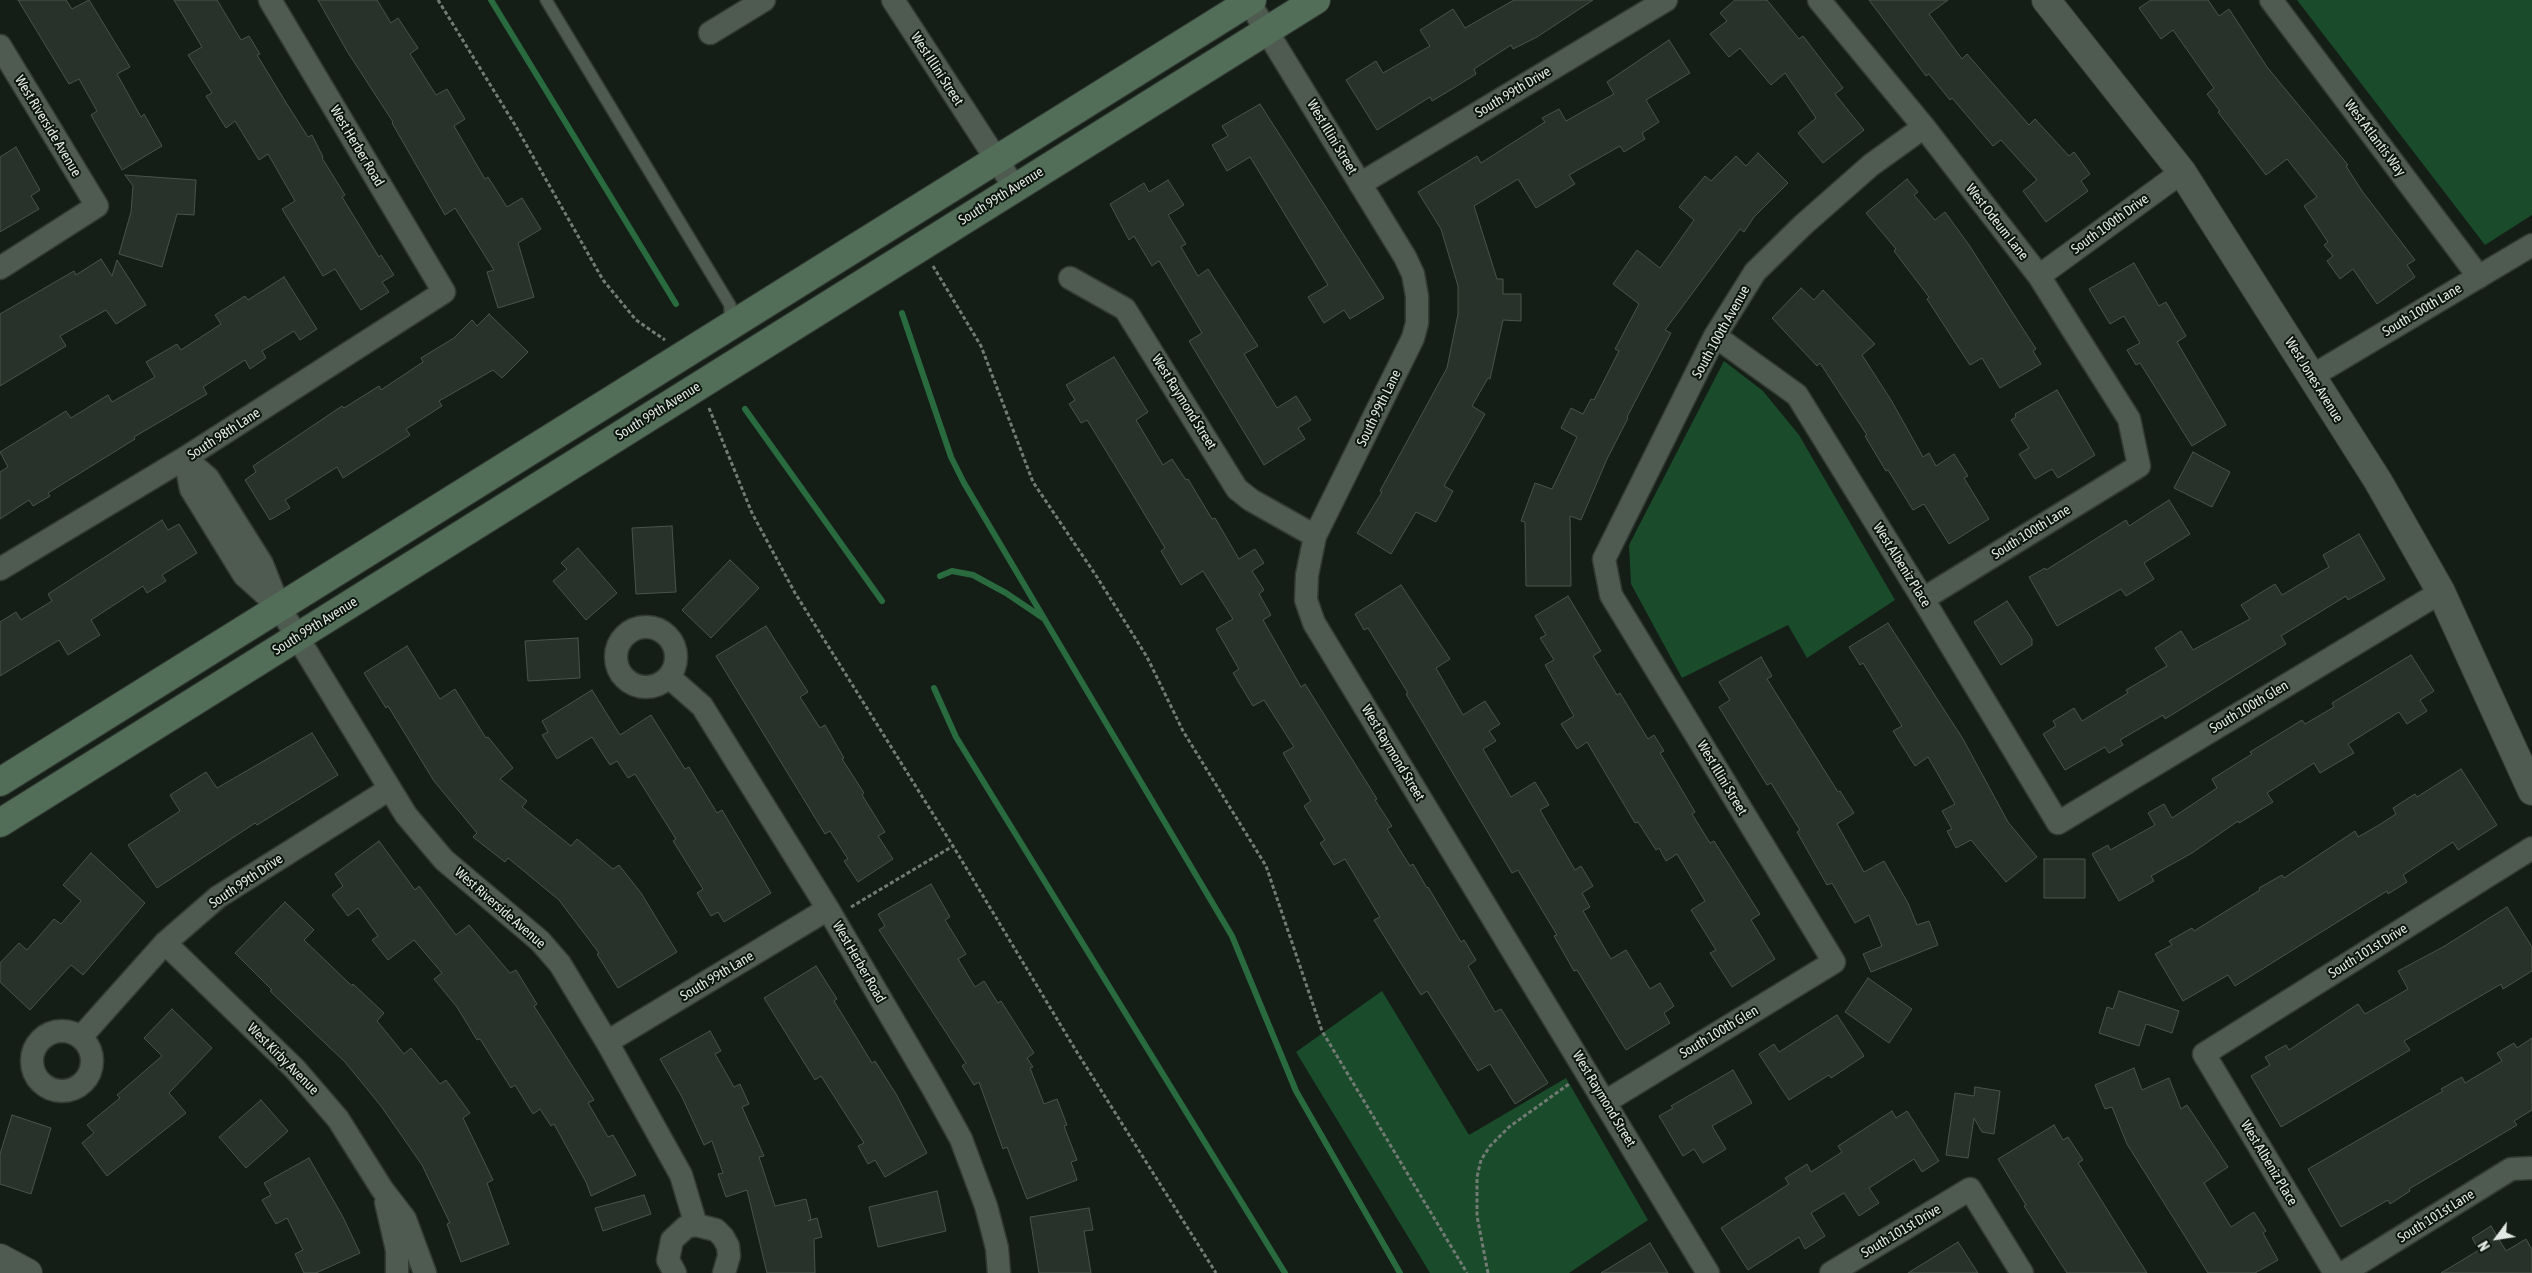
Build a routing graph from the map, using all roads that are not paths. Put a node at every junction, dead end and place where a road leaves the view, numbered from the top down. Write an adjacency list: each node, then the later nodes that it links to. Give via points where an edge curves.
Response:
1 (270, 0): 25 (street, West Herber Road)
2 (546, 0): 26 (lane, via 730,305)
3 (764, 0): 12 (street)
4 (893, 0): 15 (street, West Illini Street)
5 (1316, 0): 11 (main road, South 99th Avenue)
6 (1666, 0): 17 (street, South 99th Drive)
7 (1819, 0): 14 (street, West Odeum Lane)
8 (2046, 0): 16 (street, West Jones Avenue)
9 (2271, 0): 23 (street, West Atlantis Way)
10 (1250, 1): 11 (street, West Illini Street); 15 (main road)
11 (1267, 31): 17 (street, West Illini Street); 18 (main road, South 99th Avenue)
12 (710, 33)
13 (0, 46): 20 (street, West Riverside Avenue, via 96,206)
14 (1924, 127): 22 (street, West Odeum Lane); 27 (street, South 100th Avenue, via 1871,165 1755,272)
15 (997, 160): 18 (street, West Illini Street); 26 (main road)
16 (2182, 172): 22 (street, South 100th Drive); 28 (street, West Jones Avenue)
17 (1360, 184): 21 (street, West Illini Street)
18 (1015, 188): 37 (main road, South 99th Avenue)
19 (2532, 245): 23 (street, South 100th Lane)
20 (0, 268)
21 (1413, 274): 31 (street, South 99th Lane, via 1418,310 1413,338)
22 (2039, 276): 30 (street, West Odeum Lane, via 2129,419)
23 (2479, 277): 28 (street, South 100th Lane)
24 (1070, 278): 31 (street, West Raymond Street, via 1124,309 1237,490)
25 (444, 292): 29 (street, South 98th Lane)
26 (724, 329): 36 (main road)
27 (1715, 336): 34 (street, South 100th Avenue, via 1604,559); 35 (street, West Albeniz Place, via 1797,395)
28 (2312, 376): 33 (street, West Jones Avenue)
29 (186, 458): 32 (street, South 98th Lane); 36 (street, West Riverside Avenue, via 191,489 244,575)
30 (2139, 466): 35 (street, South 100th Lane)
31 (1315, 536): 51 (street, West Raymond Street, via 1306,583 1306,600 1314,624)
32 (0, 569)
33 (2441, 592): 41 (street, West Jones Avenue); 43 (street, South 100th Glen)
34 (1611, 595): 47 (street, West Illini Street)
35 (1923, 599): 43 (street, West Albeniz Place)
36 (279, 607): 37 (street, West Riverside Avenue); 39 (main road)
37 (297, 637): 40 (street, West Riverside Avenue); 42 (main road, South 99th Avenue)
38 (669, 677): 45 (street, West Herber Road, via 702,706)
39 (0, 782)
40 (388, 790): 46 (street, South 99th Drive, via 218,897); 49 (street, West Riverside Avenue, via 444,860 540,941 560,964)
41 (2532, 791)
42 (0, 823)
43 (2058, 823)
44 (2532, 848): 50 (street, South 101st Drive)
45 (830, 913): 49 (street, South 99th Lane); 61 (street, West Herber Road, via 961,1139 986,1206 997,1248)
46 (165, 943): 48 (street, South 99th Drive); 53 (street, West Kirby Avenue, via 320,1097 356,1144)
47 (1834, 962): 51 (street, South 100th Glen)
48 (81, 1037)
49 (607, 1042): 54 (street, West Riverside Avenue, via 681,1175)
50 (2204, 1054): 65 (street, West Albeniz Place)
51 (1605, 1102): 62 (street, West Raymond Street)
52 (2532, 1168): 66 (street, South 101st Lane, via 2511,1169)
53 (382, 1189): 57 (street, West Kirby Avenue, via 394,1232); 58 (street, West Kirby Avenue, via 405,1219)
54 (696, 1225): 59 (street, via 686,1227 672,1240 668,1260); 60 (street, via 716,1230 723,1237 729,1256)
55 (0, 1258): 56 (street)
56 (28, 1273)
57 (397, 1273)
58 (425, 1273)
59 (675, 1273)
60 (724, 1273)
61 (999, 1273)
62 (1708, 1273)
63 (1831, 1273): 64 (street, South 101st Drive, via 1970,1189)
64 (2022, 1273)
65 (2335, 1273)
66 (2343, 1273)

